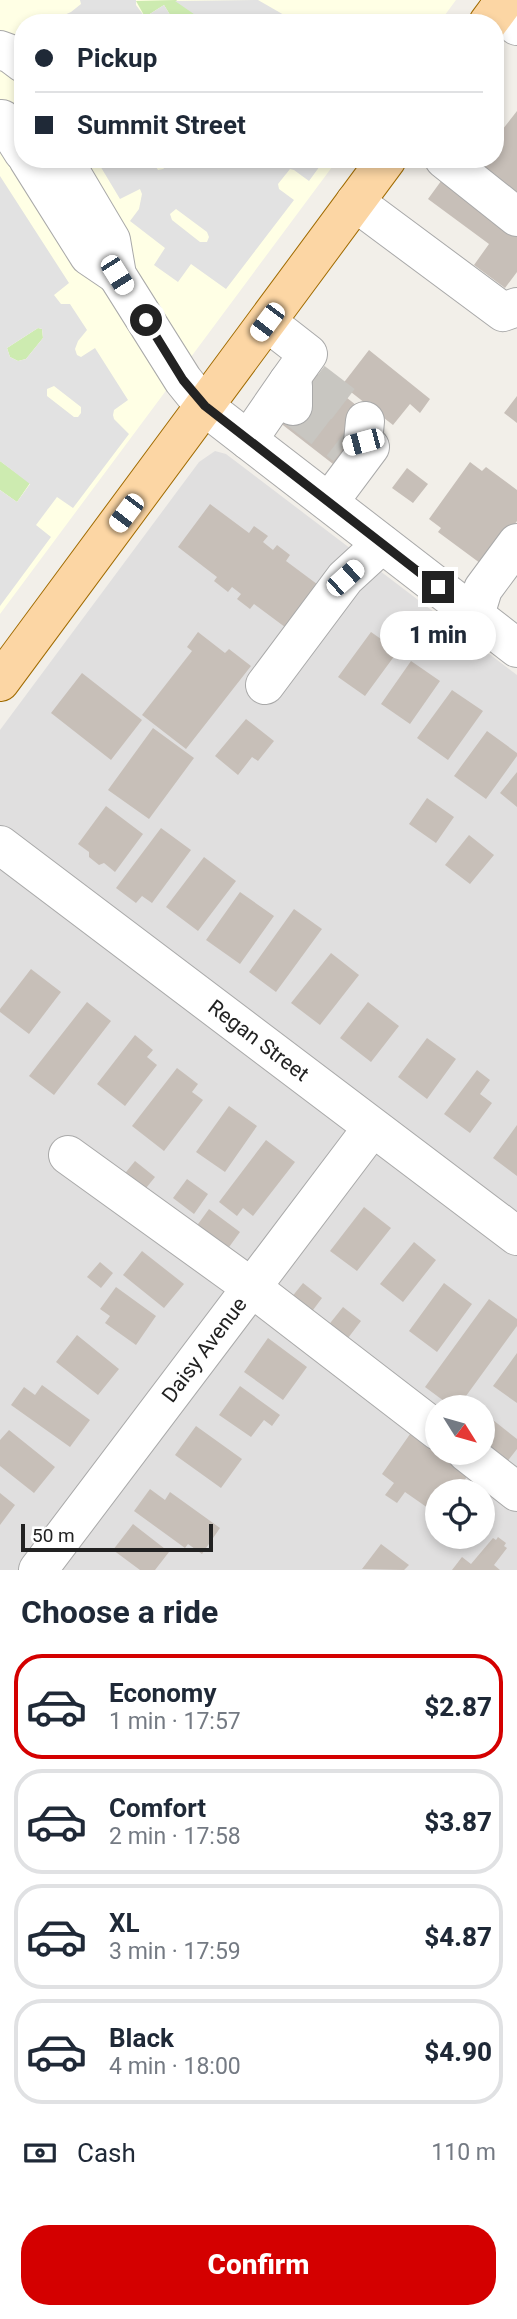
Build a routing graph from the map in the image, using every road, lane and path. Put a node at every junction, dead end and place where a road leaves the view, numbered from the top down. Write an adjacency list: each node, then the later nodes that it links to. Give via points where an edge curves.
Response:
1 (34, 168): 7 (street, via 89,256)
2 (68, 168): 7 (street, via 111,240)
3 (380, 168): 5 (main road)
4 (455, 168): 6 (street)
5 (355, 202): 8 (street); 9 (main road)
6 (517, 217)
7 (117, 275): 10 (street, via 183,380)
8 (512, 314)
9 (267, 322): 10 (main road); 12 (street, via 308,354 298,390)
10 (205, 406): 12 (street); 18 (main road)
11 (357, 436): 13 (street, via 370,447)
12 (248, 440): 13 (street)
13 (329, 502): 15 (street)
14 (517, 543): 16 (street, via 483,589)
15 (383, 544): 16 (street); 19 (street, via 345,578)
16 (475, 615): 17 (street)
17 (517, 648)
18 (0, 682)
19 (265, 685)
20 (0, 845): 21 (street, Regan Street)
21 (372, 1128): 23 (street, Regan Street); 24 (street, Daisy Avenue)
22 (68, 1155): 24 (street)
23 (517, 1236)
24 (251, 1287): 25 (street); 28 (street, Daisy Avenue)
25 (425, 1421)
26 (483, 1465): 27 (street)
27 (517, 1492)
28 (38, 1570)

